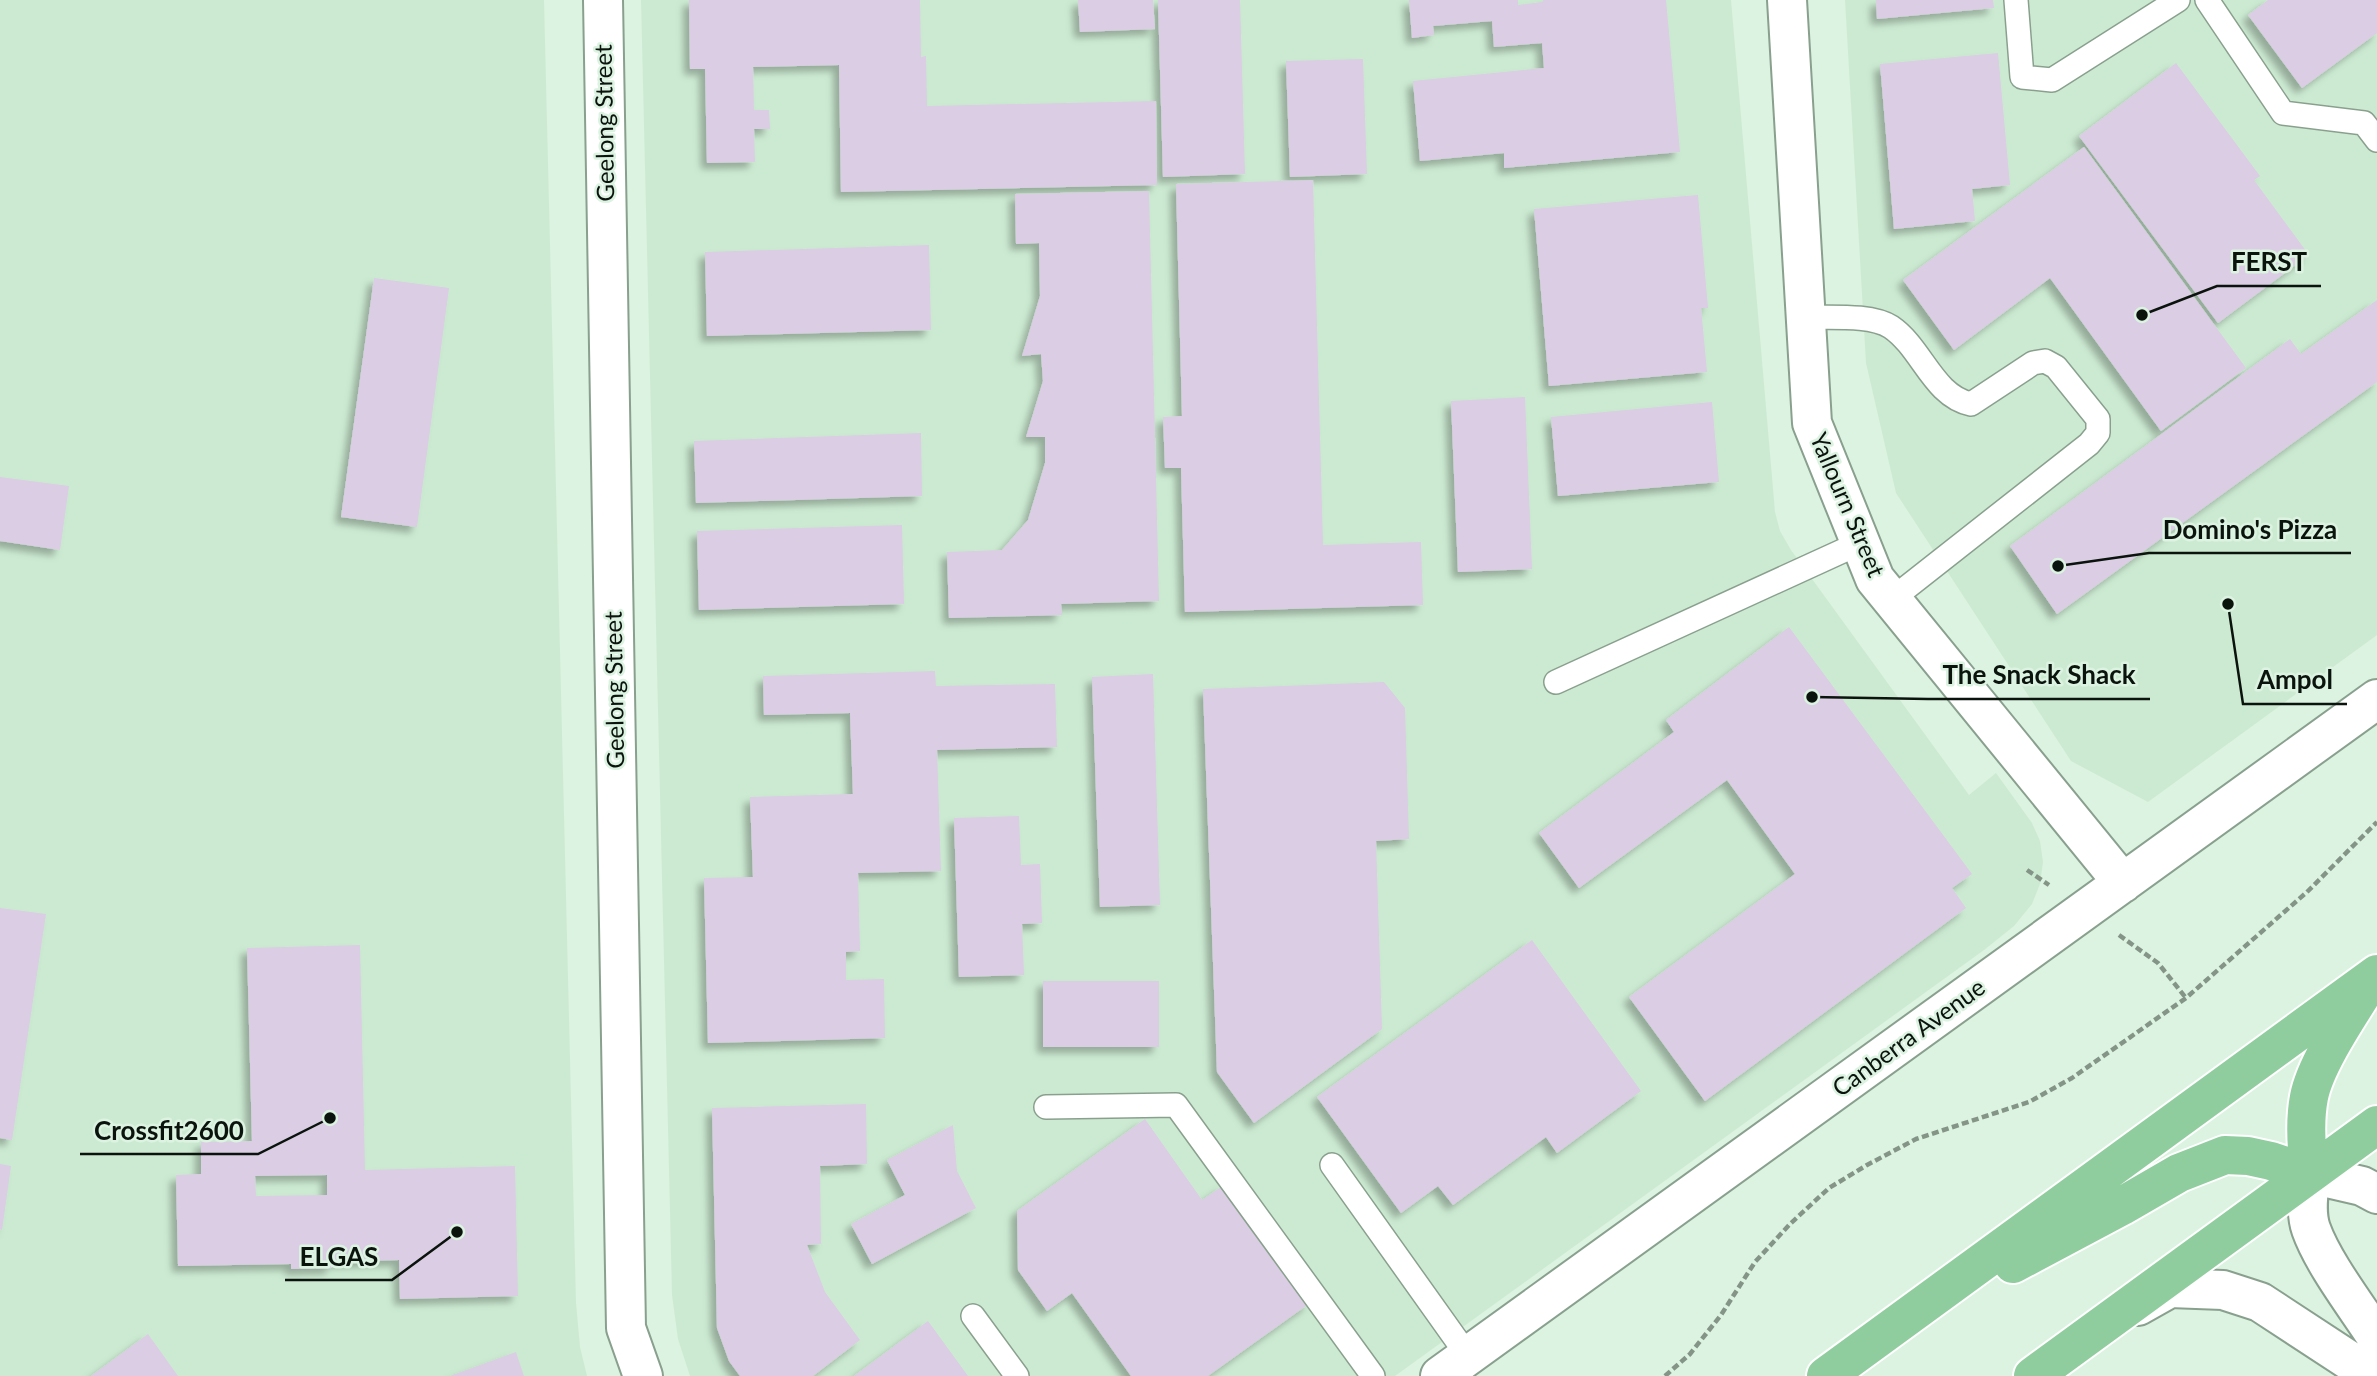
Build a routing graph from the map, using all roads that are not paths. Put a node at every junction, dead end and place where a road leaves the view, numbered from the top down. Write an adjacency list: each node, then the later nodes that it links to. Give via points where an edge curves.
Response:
1 (603, 0): 24 (street, Geelong Street, via 626,1328)
2 (1787, 0): 7 (street, Yallourn Street)
3 (2015, 0): 4 (lane, via 2022,77 2052,80)
4 (2178, 0)
5 (2207, 0): 6 (lane, via 2283,113)
6 (2373, 125)
7 (1805, 317): 8 (street, Yallourn Street, via 1812,423); 9 (lane, via 1865,320 1890,327 1908,342 1947,393 1971,404 2033,363 2045,361 2056,367 2098,419 2098,433 2089,444)
8 (1860, 543): 9 (street, Yallourn Street, via 1875,579); 10 (lane)
9 (1892, 599): 12 (street, Yallourn Street)
10 (1556, 682)
11 (2377, 699): 12 (street, Canberra Avenue)
12 (2123, 883): 23 (street, Canberra Avenue)
13 (2374, 976): 17 (highway, via 2329,1048 2309,1095 2305,1138); 20 (highway)
14 (1046, 1107): 26 (lane, via 1176,1104)
15 (2377, 1125): 17 (highway)
16 (1332, 1165): 23 (lane)
17 (2310, 1174): 18 (street); 20 (highway, via 2271,1161 2225,1155 2179,1173); 21 (highway); 22 (street, via 2310,1228)
18 (2377, 1194)
19 (973, 1316): 25 (lane)
20 (1893, 1327): 27 (highway)
21 (2085, 1338): 28 (highway); 29 (street, via 2170,1288 2223,1290 2260,1302)
22 (2377, 1338)
23 (1454, 1366)
24 (643, 1376)
25 (1017, 1376)
26 (1373, 1376)
27 (1826, 1376)
28 (2033, 1376)
29 (2373, 1376)

